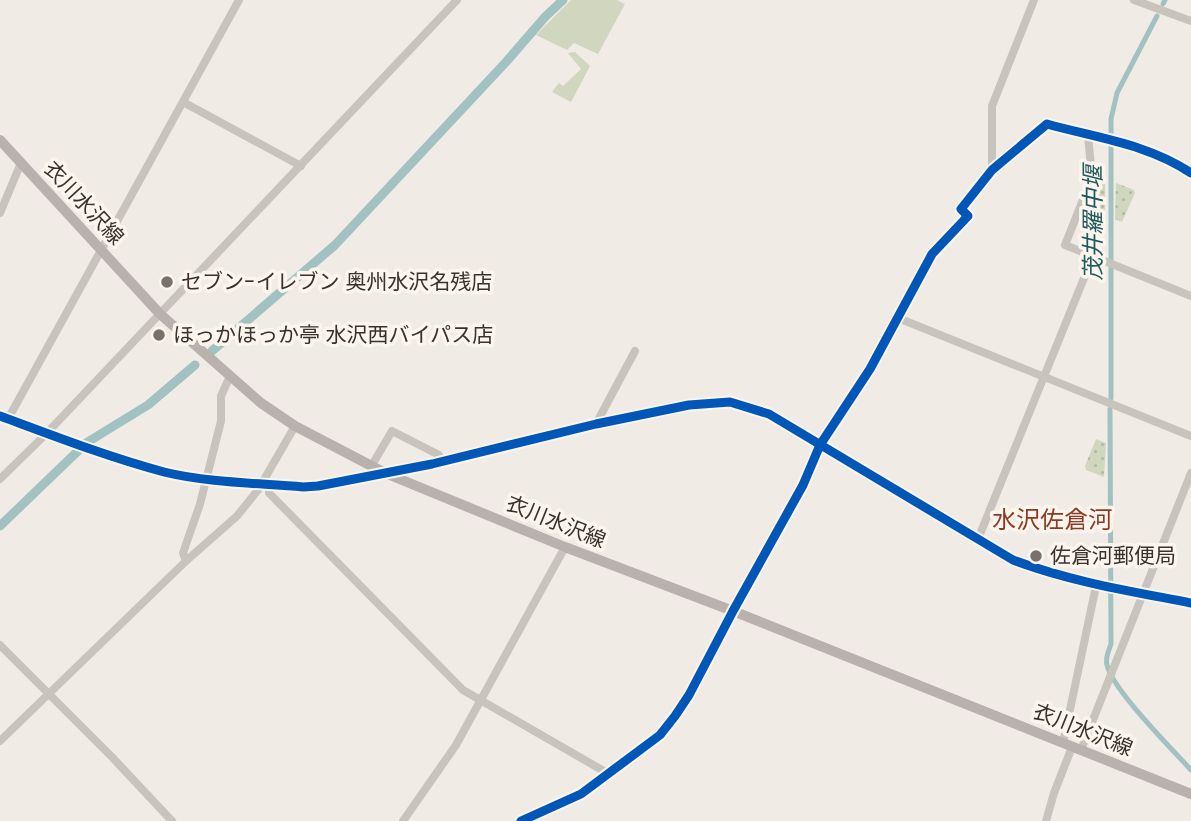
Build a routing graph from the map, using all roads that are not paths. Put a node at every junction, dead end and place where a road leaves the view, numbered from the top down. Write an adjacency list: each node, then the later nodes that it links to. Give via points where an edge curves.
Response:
1 (239, 0): 6 (street)
2 (457, 0): 10 (street)
3 (1034, 0): 11 (street, via 992,106)
4 (1135, 0): 5 (street)
5 (1191, 21)
6 (183, 102): 10 (street); 14 (street)
7 (1088, 135): 11 (street, via 1047,124); 12 (street, via 1164,158); 15 (street, via 1092,177 1065,245)
8 (0, 141): 9 (main road, 衣川水沢線)
9 (22, 163): 13 (street); 14 (main road, 衣川水沢線)
10 (301, 166): 17 (street)
11 (992, 170): 18 (street, via 961,209 968,216 932,254)
12 (1191, 173)
13 (0, 214)
14 (100, 250): 17 (main road, 衣川水沢線); 22 (street)
15 (1093, 256): 16 (street); 21 (street)
16 (1191, 296)
17 (159, 314): 20 (main road, 衣川水沢線); 25 (street)
18 (898, 318): 21 (street); 27 (street)
19 (635, 351): 23 (street)
20 (230, 376): 24 (main road, 衣川水沢線); 33 (street, via 221,396 221,421)
21 (1044, 377): 26 (street); 35 (street)
22 (4, 417): 25 (street)
23 (596, 424): 27 (street, via 689,405 730,402 769,414); 28 (street)
24 (295, 426): 29 (main road, 衣川水沢線); 34 (street)
25 (47, 434): 32 (street); 33 (street, via 165,472)
26 (1191, 436)
27 (820, 445): 35 (street); 41 (street, via 803,485)
28 (441, 462): 29 (street, via 439,455 392,431); 30 (street)
29 (372, 465): 30 (main road, 衣川水沢線)
30 (385, 473): 34 (street, via 318,486); 36 (main road, 衣川水沢線)
31 (1191, 473): 39 (street)
32 (0, 479)
33 (206, 479): 34 (street); 37 (street, via 183,553)
34 (266, 484): 37 (street); 44 (street, via 269,493 451,679)
35 (978, 539): 38 (street, via 1013,560)
36 (565, 547): 41 (main road, 衣川水沢線); 44 (street)
37 (186, 561): 43 (street)
38 (1096, 586): 39 (street); 46 (street)
39 (1144, 594): 40 (street); 46 (street, via 1106,688)
40 (1191, 603)
41 (733, 611): 46 (main road, 衣川水沢線); 47 (street, via 675,716 660,735)
42 (0, 645): 43 (street)
43 (49, 693): 45 (street); 49 (street)
44 (480, 701): 47 (street); 50 (street, via 456,745)
45 (0, 741)
46 (1072, 747): 48 (main road, 衣川水沢線); 52 (street)
47 (609, 774): 51 (street, via 565,803)
48 (1191, 794)
49 (172, 821)
50 (403, 821)
51 (521, 821)
52 (1046, 821)

